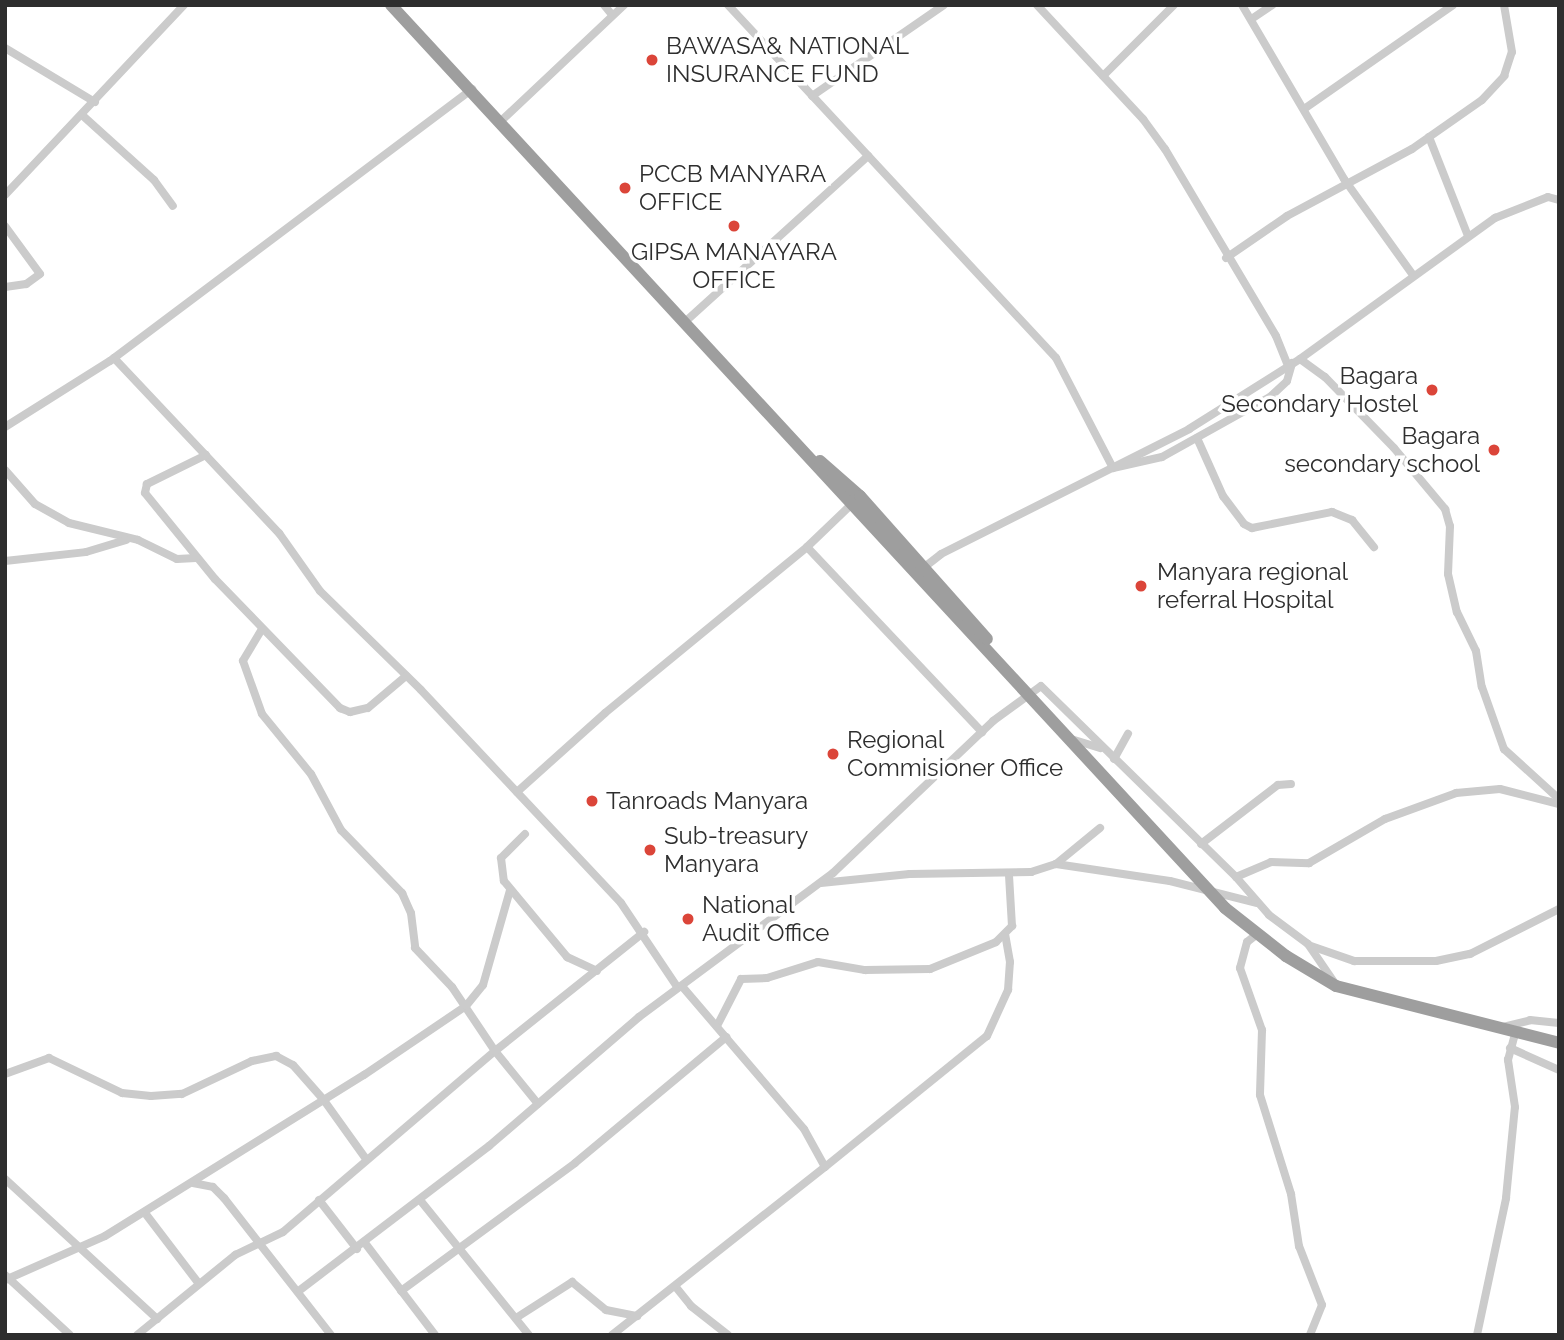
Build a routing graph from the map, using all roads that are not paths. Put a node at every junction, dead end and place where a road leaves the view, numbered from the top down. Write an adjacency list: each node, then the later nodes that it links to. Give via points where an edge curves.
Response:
1 (167, 5): 13 (street)
2 (391, 5): 18 (highway)
3 (604, 5): 14 (street)
4 (624, 5): 14 (street)
5 (728, 5): 19 (street)
6 (944, 5): 19 (street)
7 (1037, 5): 17 (street)
8 (1174, 5): 17 (street)
9 (1242, 5): 15 (street)
10 (1272, 5): 15 (street)
11 (1453, 5): 21 (street)
12 (1504, 5): 24 (street, via 1512,38 1504,76 1482,100)
13 (180, 9): 20 (street)
14 (612, 15): 23 (street)
15 (1253, 18): 21 (street)
16 (5, 48): 20 (street)
17 (1103, 76): 32 (street, via 1165,149)
18 (472, 89): 23 (highway); 36 (street)
19 (812, 96): 25 (street)
20 (94, 102): 22 (street)
21 (1304, 109): 26 (street)
22 (82, 115): 27 (street); 29 (street, via 154,180)
23 (501, 121): 35 (highway)
24 (1429, 137): 26 (street); 31 (street)
25 (868, 156): 35 (street); 42 (street, via 1056,358)
26 (1348, 185): 32 (street, via 1287,216); 33 (street)
27 (5, 195)
28 (1559, 200): 31 (street, via 1548,197 1528,204)
29 (173, 206)
30 (5, 226): 34 (street, via 40,274 26,284)
31 (1468, 236): 33 (street)
32 (1226, 258): 37 (street)
33 (1413, 275): 37 (street)
34 (5, 287)
35 (686, 321): 39 (highway)
36 (114, 358): 38 (street); 41 (street)
37 (1294, 363): 40 (street, via 1279,390); 42 (street, via 1189,429); 62 (street, via 1325,377 1445,509 1450,526 1448,574 1457,612 1476,651 1482,687 1504,749)
38 (5, 427)
39 (784, 429): 44 (highway); 45 (highway)
40 (1197, 438): 42 (street, via 1162,457); 48 (street, via 1223,496 1244,524 1252,528 1332,512 1352,520)
41 (206, 455): 49 (street, via 145,488 146,496); 53 (street, via 278,533 320,591)
42 (1114, 468): 51 (street, via 942,554)
43 (5, 470): 46 (street, via 54,516)
44 (860, 496): 45 (street); 51 (highway)
45 (850, 506): 47 (street); 51 (highway)
46 (129, 539): 49 (street, via 177,559); 50 (street, via 86,552)
47 (807, 547): 55 (street); 61 (street, via 605,713)
48 (1374, 547)
49 (196, 558): 52 (street)
50 (5, 561)
51 (920, 571): 54 (highway, via 975,623)
52 (262, 629): 53 (street, via 333,702 350,712 368,708); 81 (street, via 243,661 262,714 311,774 341,830 402,894 414,924 413,945)
53 (406, 676): 61 (street)
54 (1031, 695): 55 (street); 57 (highway); 58 (street, via 1041,686 1048,689)
55 (982, 732): 69 (street)
56 (1128, 734): 59 (street)
57 (1071, 739): 58 (street); 71 (highway)
58 (1104, 749): 59 (street)
59 (1114, 759): 65 (street)
60 (1291, 784): 65 (street, via 1278,785)
61 (517, 793): 74 (street)
62 (1559, 801): 68 (street, via 1500,789 1456,793 1385,820 1309,863 1271,862)
63 (1100, 828): 66 (street)
64 (525, 834): 70 (street, via 501,858 500,873)
65 (1201, 844): 68 (street)
66 (1056, 864): 67 (street); 71 (street)
67 (1009, 875): 69 (street, via 920,873); 75 (street, via 1012,926)
68 (1236, 877): 72 (street)
69 (818, 884): 80 (street)
70 (510, 890): 78 (street, via 567,957); 81 (street, via 483,985)
71 (1207, 891): 72 (street); 76 (highway)
72 (1257, 903): 77 (street)
73 (1559, 909): 77 (street, via 1470,954 1436,961 1354,961)
74 (644, 932): 78 (street); 80 (street)
75 (1005, 935): 83 (street, via 930,969 865,970 818,962 767,978 741,979); 95 (street, via 1010,962 1008,990 987,1036)
76 (1256, 935): 79 (highway); 121 (street, via 1247,942 1240,968 1262,1030 1260,1095 1291,1194 1300,1246 1322,1305)
77 (1308, 944): 79 (street)
78 (597, 971): 89 (street)
79 (1336, 986): 84 (highway)
80 (680, 987): 83 (street); 93 (street)
81 (466, 1006): 89 (street); 92 (street)
82 (1559, 1023): 84 (street, via 1530,1020)
83 (717, 1026): 86 (street)
84 (1496, 1029): 85 (highway)
85 (1515, 1034): 87 (highway); 88 (street)
86 (726, 1037): 95 (street, via 804,1129); 105 (street, via 650,1103)
87 (1559, 1044)
88 (1510, 1048): 90 (street); 122 (street, via 1515,1107 1508,1177)
89 (495, 1051): 93 (street); 94 (street)
90 (1559, 1070)
91 (5, 1074): 92 (street, via 49,1058 122,1093 182,1094 252,1061 276,1056 293,1065)
92 (323, 1099): 94 (street); 97 (street)
93 (538, 1104): 99 (street)
94 (366, 1159): 98 (street)
95 (825, 1167): 108 (street)
96 (5, 1179): 103 (street)
97 (192, 1183): 100 (street); 102 (street, via 213,1187)
98 (319, 1200): 102 (street); 104 (street)
99 (420, 1200): 101 (street); 105 (street)
100 (145, 1213): 103 (street); 107 (street)
101 (365, 1243): 104 (street); 110 (street)
102 (262, 1244): 107 (street, via 235,1255); 109 (street)
103 (78, 1248): 106 (street); 113 (street)
104 (357, 1249): 109 (street)
105 (461, 1250): 110 (street); 112 (street)
106 (6, 1278): 114 (street)
107 (199, 1284): 113 (street)
108 (675, 1286): 111 (street); 120 (street, via 691,1306)
109 (300, 1290): 116 (street)
110 (401, 1291): 117 (street)
111 (636, 1315): 112 (street, via 606,1310 572,1282); 119 (street)
112 (516, 1318): 118 (street)
113 (157, 1319): 115 (street)
114 (70, 1335)
115 (137, 1335)
116 (331, 1335)
117 (435, 1335)
118 (529, 1335)
119 (611, 1335)
120 (728, 1335)
121 (1310, 1335)
122 (1477, 1335)

